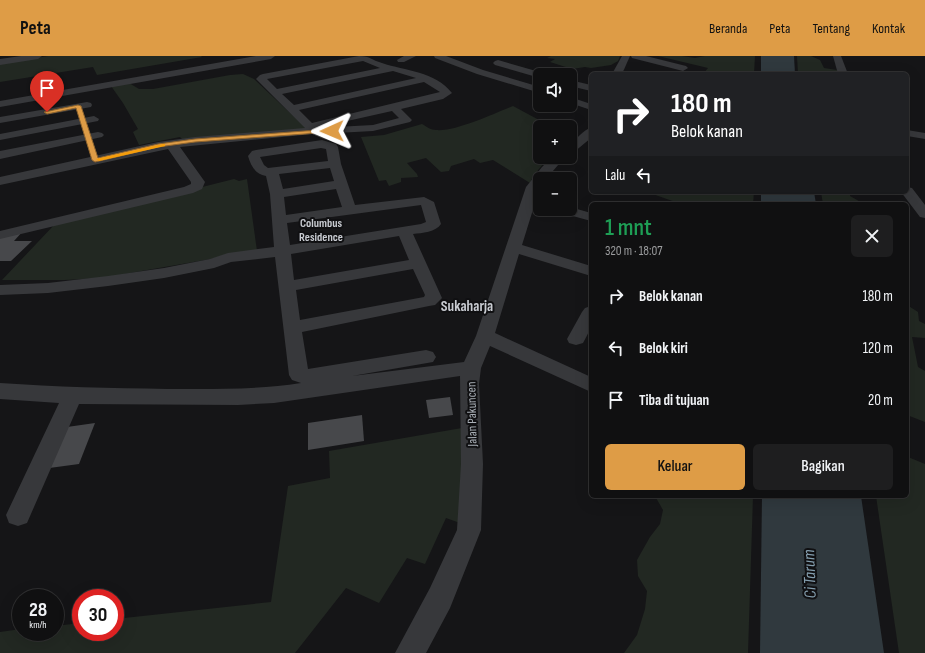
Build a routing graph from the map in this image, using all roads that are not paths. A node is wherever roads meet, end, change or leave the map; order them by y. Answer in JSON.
{"nodes":[{"id":1,"x":38,"y":56,"type":"edge"},
{"id":2,"x":256,"y":56,"type":"edge"},
{"id":3,"x":271,"y":56,"type":"edge"},
{"id":4,"x":332,"y":56,"type":"edge"},
{"id":5,"x":412,"y":56,"type":"edge"},
{"id":6,"x":438,"y":56,"type":"edge"},
{"id":7,"x":626,"y":56,"type":"edge"},
{"id":8,"x":635,"y":56,"type":"edge"},
{"id":9,"x":837,"y":56,"type":"edge"},
{"id":10,"x":240,"y":59,"type":"edge"},
{"id":11,"x":367,"y":59,"type":"edge"},
{"id":12,"x":401,"y":60,"type":"dead end"},
{"id":13,"x":0,"y":62,"type":"edge"},
{"id":14,"x":304,"y":62,"type":"junction"},
{"id":15,"x":498,"y":63,"type":"dead end"},
{"id":16,"x":315,"y":67,"type":"junction"},
{"id":17,"x":294,"y":68,"type":"junction"},
{"id":18,"x":682,"y":68,"type":"dead end"},
{"id":19,"x":391,"y":69,"type":"junction"},
{"id":20,"x":253,"y":71,"type":"dead end"},
{"id":21,"x":618,"y":72,"type":"edge"},
{"id":22,"x":842,"y":72,"type":"edge"},
{"id":23,"x":412,"y":73,"type":"junction"},
{"id":24,"x":533,"y":73,"type":"edge"},
{"id":25,"x":426,"y":80,"type":"junction"},
{"id":26,"x":267,"y":85,"type":"junction"},
{"id":27,"x":577,"y":85,"type":"edge"},
{"id":28,"x":437,"y":87,"type":"junction"},
{"id":29,"x":533,"y":88,"type":"edge"},
{"id":30,"x":589,"y":88,"type":"edge"},
{"id":31,"x":77,"y":90,"type":"junction"},
{"id":32,"x":276,"y":92,"type":"junction"},
{"id":33,"x":283,"y":100,"type":"junction"},
{"id":34,"x":0,"y":102,"type":"edge"},
{"id":35,"x":577,"y":102,"type":"edge"},
{"id":36,"x":83,"y":105,"type":"junction"},
{"id":37,"x":589,"y":106,"type":"edge"},
{"id":38,"x":394,"y":107,"type":"junction"},
{"id":39,"x":292,"y":109,"type":"junction"},
{"id":40,"x":301,"y":118,"type":"junction"},
{"id":41,"x":0,"y":120,"type":"edge"},
{"id":42,"x":89,"y":120,"type":"junction"},
{"id":43,"x":313,"y":129,"type":"junction"},
{"id":44,"x":589,"y":133,"type":"edge"},
{"id":45,"x":909,"y":133,"type":"edge"},
{"id":46,"x":925,"y":136,"type":"edge"},
{"id":47,"x":0,"y":137,"type":"edge"},
{"id":48,"x":577,"y":144,"type":"edge"},
{"id":49,"x":169,"y":145,"type":"junction"},
{"id":50,"x":97,"y":147,"type":"junction"},
{"id":51,"x":0,"y":155,"type":"edge"},
{"id":52,"x":335,"y":164,"type":"junction"},
{"id":53,"x":552,"y":164,"type":"edge"},
{"id":54,"x":272,"y":172,"type":"junction"},
{"id":55,"x":544,"y":172,"type":"edge"},
{"id":56,"x":0,"y":181,"type":"edge"},
{"id":57,"x":341,"y":184,"type":"junction"},
{"id":58,"x":277,"y":194,"type":"junction"},
{"id":59,"x":909,"y":194,"type":"edge"},
{"id":60,"x":533,"y":202,"type":"edge"},
{"id":61,"x":350,"y":210,"type":"junction"},
{"id":62,"x":577,"y":213,"type":"edge"},
{"id":63,"x":925,"y":214,"type":"edge"},
{"id":64,"x":589,"y":216,"type":"edge"},
{"id":65,"x":280,"y":220,"type":"junction"},
{"id":66,"x":404,"y":231,"type":"junction"},
{"id":67,"x":0,"y":235,"type":"edge"},
{"id":68,"x":514,"y":248,"type":"junction"},
{"id":69,"x":283,"y":254,"type":"junction"},
{"id":70,"x":418,"y":263,"type":"junction"},
{"id":71,"x":589,"y":270,"type":"edge"},
{"id":72,"x":288,"y":286,"type":"junction"},
{"id":73,"x":0,"y":290,"type":"edge"},
{"id":74,"x":589,"y":316,"type":"edge"},
{"id":75,"x":292,"y":328,"type":"junction"},
{"id":76,"x":485,"y":336,"type":"junction"},
{"id":77,"x":576,"y":339,"type":"dead end"},
{"id":78,"x":426,"y":357,"type":"dead end"},
{"id":79,"x":471,"y":368,"type":"junction"},
{"id":80,"x":589,"y":384,"type":"edge"},
{"id":81,"x":0,"y":391,"type":"edge"},
{"id":82,"x":72,"y":396,"type":"junction"},
{"id":83,"x":18,"y":514,"type":"dead end"},
{"id":84,"x":410,"y":653,"type":"edge"}],
"edges":[{"from":1,"to":13,"type":"street"},
{"from":2,"to":10,"type":"street"},
{"from":3,"to":10,"type":"street"},
{"from":4,"to":14,"type":"street"},
{"from":5,"to":12,"type":"street"},
{"from":6,"to":29,"type":"street"},
{"from":7,"to":21,"type":"street"},
{"from":8,"to":18,"type":"street"},
{"from":9,"to":22,"type":"street"},
{"from":10,"to":31,"type":"street"},
{"from":10,"to":34,"type":"street"},
{"from":11,"to":16,"type":"street"},
{"from":11,"to":19,"type":"street"},
{"from":11,"to":26,"type":"street"},
{"from":14,"to":16,"type":"street"},
{"from":14,"to":17,"type":"street"},
{"from":15,"to":24,"type":"street"},
{"from":16,"to":17,"type":"street"},
{"from":17,"to":20,"type":"street"},
{"from":17,"to":26,"type":"street"},
{"from":19,"to":23,"type":"street"},
{"from":19,"to":32,"type":"street"},
{"from":23,"to":25,"type":"street"},
{"from":23,"to":33,"type":"street"},
{"from":25,"to":28,"type":"street"},
{"from":25,"to":39,"type":"street"},
{"from":26,"to":32,"type":"street"},
{"from":27,"to":30,"type":"street"},
{"from":28,"to":38,"type":"street"},
{"from":28,"to":40,"type":"street"},
{"from":31,"to":34,"type":"street"},
{"from":31,"to":36,"type":"street"},
{"from":32,"to":33,"type":"street"},
{"from":33,"to":39,"type":"street"},
{"from":35,"to":37,"type":"street"},
{"from":36,"to":41,"type":"street"},
{"from":36,"to":42,"type":"street"},
{"from":38,"to":43,"type":"street"},
{"from":38,"to":43,"type":"street"},
{"from":39,"to":40,"type":"street"},
{"from":40,"to":43,"type":"street"},
{"from":42,"to":47,"type":"street"},
{"from":42,"to":50,"type":"street"},
{"from":43,"to":49,"type":"street"},
{"from":44,"to":48,"type":"street"},
{"from":45,"to":46,"type":"street"},
{"from":49,"to":50,"type":"street"},
{"from":49,"to":67,"type":"street"},
{"from":50,"to":51,"type":"street"},
{"from":50,"to":56,"type":"street"},
{"from":52,"to":54,"type":"street"},
{"from":52,"to":54,"type":"street"},
{"from":52,"to":57,"type":"street"},
{"from":53,"to":55,"type":"street","name":"Jalan Pakuncen"},
{"from":54,"to":58,"type":"street"},
{"from":57,"to":58,"type":"street"},
{"from":57,"to":61,"type":"street"},
{"from":58,"to":65,"type":"street"},
{"from":59,"to":63,"type":"street"},
{"from":60,"to":68,"type":"street","name":"Jalan Pakuncen"},
{"from":61,"to":65,"type":"street"},
{"from":61,"to":66,"type":"street"},
{"from":62,"to":64,"type":"street"},
{"from":65,"to":69,"type":"street"},
{"from":66,"to":69,"type":"street"},
{"from":66,"to":70,"type":"street"},
{"from":68,"to":71,"type":"street"},
{"from":68,"to":76,"type":"street","name":"Jalan Pakuncen"},
{"from":69,"to":72,"type":"street"},
{"from":69,"to":73,"type":"street"},
{"from":70,"to":72,"type":"street"},
{"from":70,"to":75,"type":"street"},
{"from":72,"to":75,"type":"street"},
{"from":74,"to":77,"type":"street"},
{"from":75,"to":78,"type":"street"},
{"from":76,"to":79,"type":"street","name":"Jalan Pakuncen"},
{"from":76,"to":80,"type":"street"},
{"from":79,"to":82,"type":"street"},
{"from":79,"to":84,"type":"street","name":"Jalan Pakuncen"},
{"from":81,"to":82,"type":"street"},
{"from":82,"to":83,"type":"street"}]}
